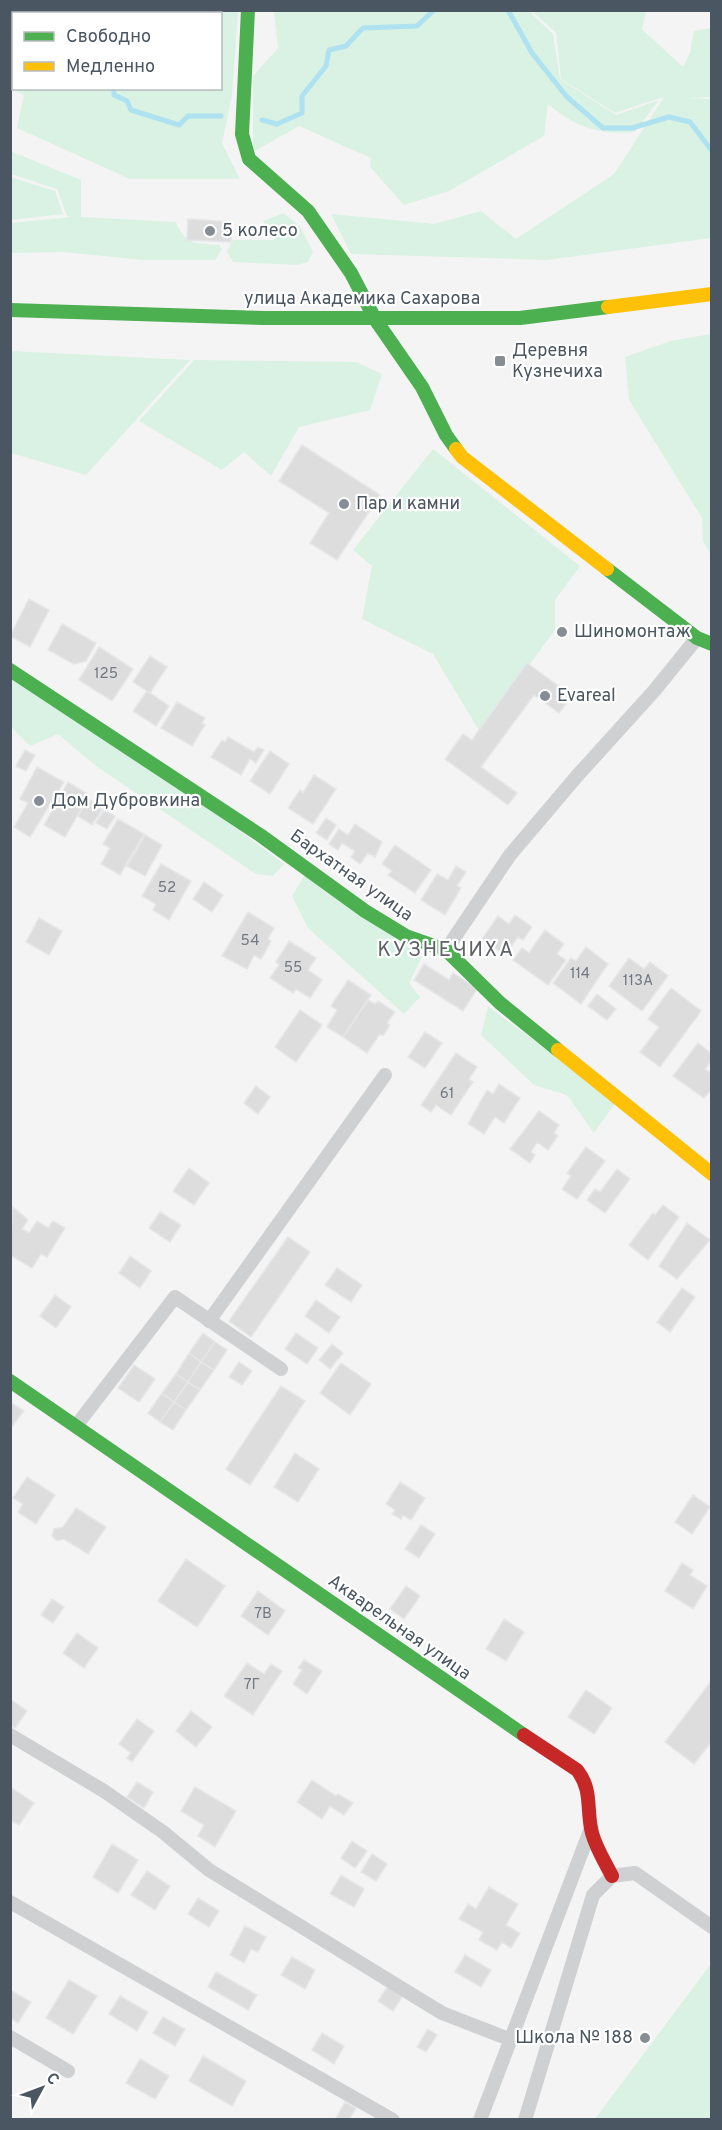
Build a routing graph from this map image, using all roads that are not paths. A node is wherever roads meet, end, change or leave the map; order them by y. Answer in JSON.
{"nodes":[{"id":1,"x":248,"y":10,"type":"edge"},
{"id":2,"x":711,"y":294,"type":"edge"},
{"id":3,"x":10,"y":310,"type":"edge"},
{"id":4,"x":375,"y":319,"type":"junction"},
{"id":5,"x":697,"y":638,"type":"junction"},
{"id":6,"x":711,"y":644,"type":"edge"},
{"id":7,"x":10,"y":670,"type":"edge"},
{"id":8,"x":446,"y":950,"type":"junction"},
{"id":9,"x":385,"y":1075,"type":"dead end"},
{"id":10,"x":711,"y":1174,"type":"edge"},
{"id":11,"x":209,"y":1320,"type":"junction"},
{"id":12,"x":281,"y":1369,"type":"dead end"},
{"id":13,"x":10,"y":1381,"type":"edge"},
{"id":14,"x":76,"y":1426,"type":"junction"},
{"id":15,"x":10,"y":1735,"type":"edge"},
{"id":16,"x":591,"y":1828,"type":"junction"},
{"id":17,"x":612,"y":1876,"type":"junction"},
{"id":18,"x":10,"y":1902,"type":"edge"},
{"id":19,"x":711,"y":1927,"type":"edge"},
{"id":20,"x":10,"y":2037,"type":"edge"},
{"id":21,"x":509,"y":2039,"type":"junction"},
{"id":22,"x":68,"y":2071,"type":"dead end"},
{"id":23,"x":393,"y":2120,"type":"edge"},
{"id":24,"x":480,"y":2120,"type":"edge"},
{"id":25,"x":525,"y":2120,"type":"edge"}],
"edges":[{"from":1,"to":4,"type":"street"},
{"from":2,"to":4,"type":"street","name":"улица Академика Сахарова"},
{"from":3,"to":4,"type":"street","name":"улица Академика Сахарова"},
{"from":4,"to":5,"type":"street"},
{"from":5,"to":6,"type":"street"},
{"from":5,"to":8,"type":"street"},
{"from":7,"to":8,"type":"street","name":"Бархатная улица"},
{"from":8,"to":10,"type":"street","name":"Бархатная улица"},
{"from":9,"to":11,"type":"street"},
{"from":11,"to":12,"type":"street"},
{"from":11,"to":14,"type":"street"},
{"from":13,"to":14,"type":"street","name":"Акварельная улица"},
{"from":14,"to":16,"type":"street","name":"Акварельная улица"},
{"from":15,"to":21,"type":"street"},
{"from":16,"to":17,"type":"street","name":"Акварельная улица"},
{"from":16,"to":21,"type":"street"},
{"from":17,"to":19,"type":"street"},
{"from":17,"to":25,"type":"street"},
{"from":18,"to":23,"type":"street"},
{"from":20,"to":22,"type":"street"},
{"from":21,"to":24,"type":"street"}]}
